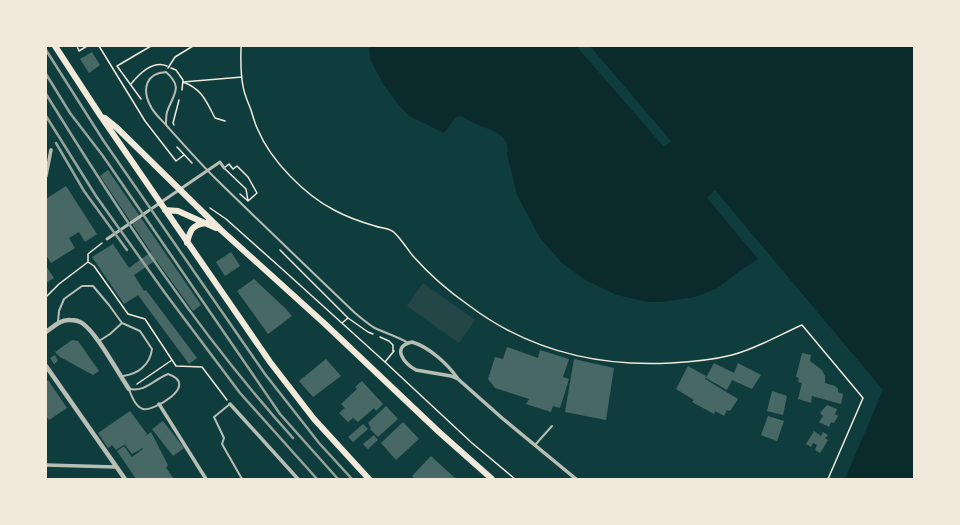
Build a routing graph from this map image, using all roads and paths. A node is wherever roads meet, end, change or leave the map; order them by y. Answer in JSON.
{"nodes":[{"id":1,"x":55,"y":46,"type":"edge"},
{"id":2,"x":77,"y":46,"type":"edge"},
{"id":3,"x":87,"y":46,"type":"edge"},
{"id":4,"x":99,"y":46,"type":"edge"},
{"id":5,"x":151,"y":46,"type":"edge"},
{"id":6,"x":193,"y":46,"type":"edge"},
{"id":7,"x":241,"y":46,"type":"edge"},
{"id":8,"x":117,"y":66,"type":"dead end"},
{"id":9,"x":169,"y":67,"type":"junction"},
{"id":10,"x":166,"y":72,"type":"junction"},
{"id":11,"x":242,"y":77,"type":"junction"},
{"id":12,"x":183,"y":82,"type":"junction"},
{"id":13,"x":131,"y":84,"type":"dead end"},
{"id":14,"x":100,"y":115,"type":"junction"},
{"id":15,"x":225,"y":121,"type":"dead end"},
{"id":16,"x":166,"y":125,"type":"junction"},
{"id":17,"x":177,"y":128,"type":"dead end"},
{"id":18,"x":52,"y":150,"type":"dead end"},
{"id":19,"x":184,"y":155,"type":"dead end"},
{"id":20,"x":224,"y":168,"type":"joint"},
{"id":21,"x":233,"y":169,"type":"dead end"},
{"id":22,"x":46,"y":176,"type":"edge"},
{"id":23,"x":238,"y":191,"type":"dead end"},
{"id":24,"x":248,"y":201,"type":"junction"},
{"id":25,"x":210,"y":207,"type":"dead end"},
{"id":26,"x":165,"y":210,"type":"junction"},
{"id":27,"x":206,"y":223,"type":"junction"},
{"id":28,"x":221,"y":230,"type":"junction"},
{"id":29,"x":106,"y":241,"type":"joint"},
{"id":30,"x":187,"y":243,"type":"junction"},
{"id":31,"x":88,"y":262,"type":"junction"},
{"id":32,"x":46,"y":296,"type":"edge"},
{"id":33,"x":58,"y":323,"type":"junction"},
{"id":34,"x":122,"y":323,"type":"junction"},
{"id":35,"x":46,"y":332,"type":"edge"},
{"id":36,"x":98,"y":341,"type":"junction"},
{"id":37,"x":408,"y":343,"type":"junction"},
{"id":38,"x":402,"y":348,"type":"junction"},
{"id":39,"x":172,"y":360,"type":"junction"},
{"id":40,"x":384,"y":362,"type":"junction"},
{"id":41,"x":46,"y":366,"type":"edge"},
{"id":42,"x":120,"y":377,"type":"junction"},
{"id":43,"x":458,"y":379,"type":"junction"},
{"id":44,"x":129,"y":389,"type":"junction"},
{"id":45,"x":159,"y":404,"type":"junction"},
{"id":46,"x":230,"y":404,"type":"junction"},
{"id":47,"x":552,"y":426,"type":"dead end"},
{"id":48,"x":534,"y":446,"type":"junction"},
{"id":49,"x":46,"y":465,"type":"edge"},
{"id":50,"x":116,"y":467,"type":"junction"},
{"id":51,"x":124,"y":479,"type":"edge"},
{"id":52,"x":206,"y":479,"type":"edge"},
{"id":53,"x":242,"y":479,"type":"edge"},
{"id":54,"x":298,"y":479,"type":"edge"},
{"id":55,"x":369,"y":479,"type":"edge"},
{"id":56,"x":492,"y":479,"type":"edge"},
{"id":57,"x":515,"y":479,"type":"edge"},
{"id":58,"x":576,"y":479,"type":"edge"},
{"id":59,"x":828,"y":479,"type":"edge"}],
"edges":[{"from":1,"to":14,"type":"highway"},
{"from":2,"to":3,"type":"path"},
{"from":4,"to":19,"type":"path"},
{"from":5,"to":8,"type":"path"},
{"from":6,"to":9,"type":"path"},
{"from":7,"to":11,"type":"path"},
{"from":9,"to":10,"type":"path"},
{"from":9,"to":12,"type":"path"},
{"from":9,"to":13,"type":"path"},
{"from":10,"to":16,"type":"lane"},
{"from":10,"to":16,"type":"lane"},
{"from":11,"to":12,"type":"path"},
{"from":11,"to":59,"type":"path"},
{"from":12,"to":15,"type":"path"},
{"from":12,"to":17,"type":"path"},
{"from":14,"to":26,"type":"highway"},
{"from":14,"to":28,"type":"highway"},
{"from":16,"to":37,"type":"lane"},
{"from":18,"to":22,"type":"street"},
{"from":20,"to":24,"type":"path"},
{"from":20,"to":29,"type":"street"},
{"from":21,"to":24,"type":"path"},
{"from":23,"to":24,"type":"path"},
{"from":25,"to":40,"type":"path"},
{"from":26,"to":27,"type":"highway"},
{"from":26,"to":30,"type":"highway"},
{"from":27,"to":28,"type":"highway"},
{"from":27,"to":30,"type":"highway"},
{"from":28,"to":56,"type":"highway"},
{"from":29,"to":31,"type":"path"},
{"from":30,"to":55,"type":"highway"},
{"from":31,"to":32,"type":"path"},
{"from":31,"to":39,"type":"path"},
{"from":33,"to":34,"type":"lane"},
{"from":33,"to":35,"type":"street"},
{"from":33,"to":36,"type":"street"},
{"from":34,"to":36,"type":"lane"},
{"from":34,"to":42,"type":"lane"},
{"from":36,"to":42,"type":"street"},
{"from":37,"to":38,"type":"street"},
{"from":37,"to":43,"type":"street"},
{"from":38,"to":40,"type":"path"},
{"from":38,"to":43,"type":"street"},
{"from":39,"to":44,"type":"path"},
{"from":39,"to":46,"type":"path"},
{"from":40,"to":57,"type":"path"},
{"from":41,"to":50,"type":"street"},
{"from":42,"to":44,"type":"street"},
{"from":43,"to":48,"type":"street"},
{"from":44,"to":45,"type":"lane"},
{"from":44,"to":45,"type":"lane"},
{"from":45,"to":52,"type":"street"},
{"from":46,"to":53,"type":"lane"},
{"from":46,"to":54,"type":"street"},
{"from":47,"to":48,"type":"lane"},
{"from":48,"to":58,"type":"street"},
{"from":49,"to":50,"type":"street"},
{"from":50,"to":51,"type":"street"}]}
